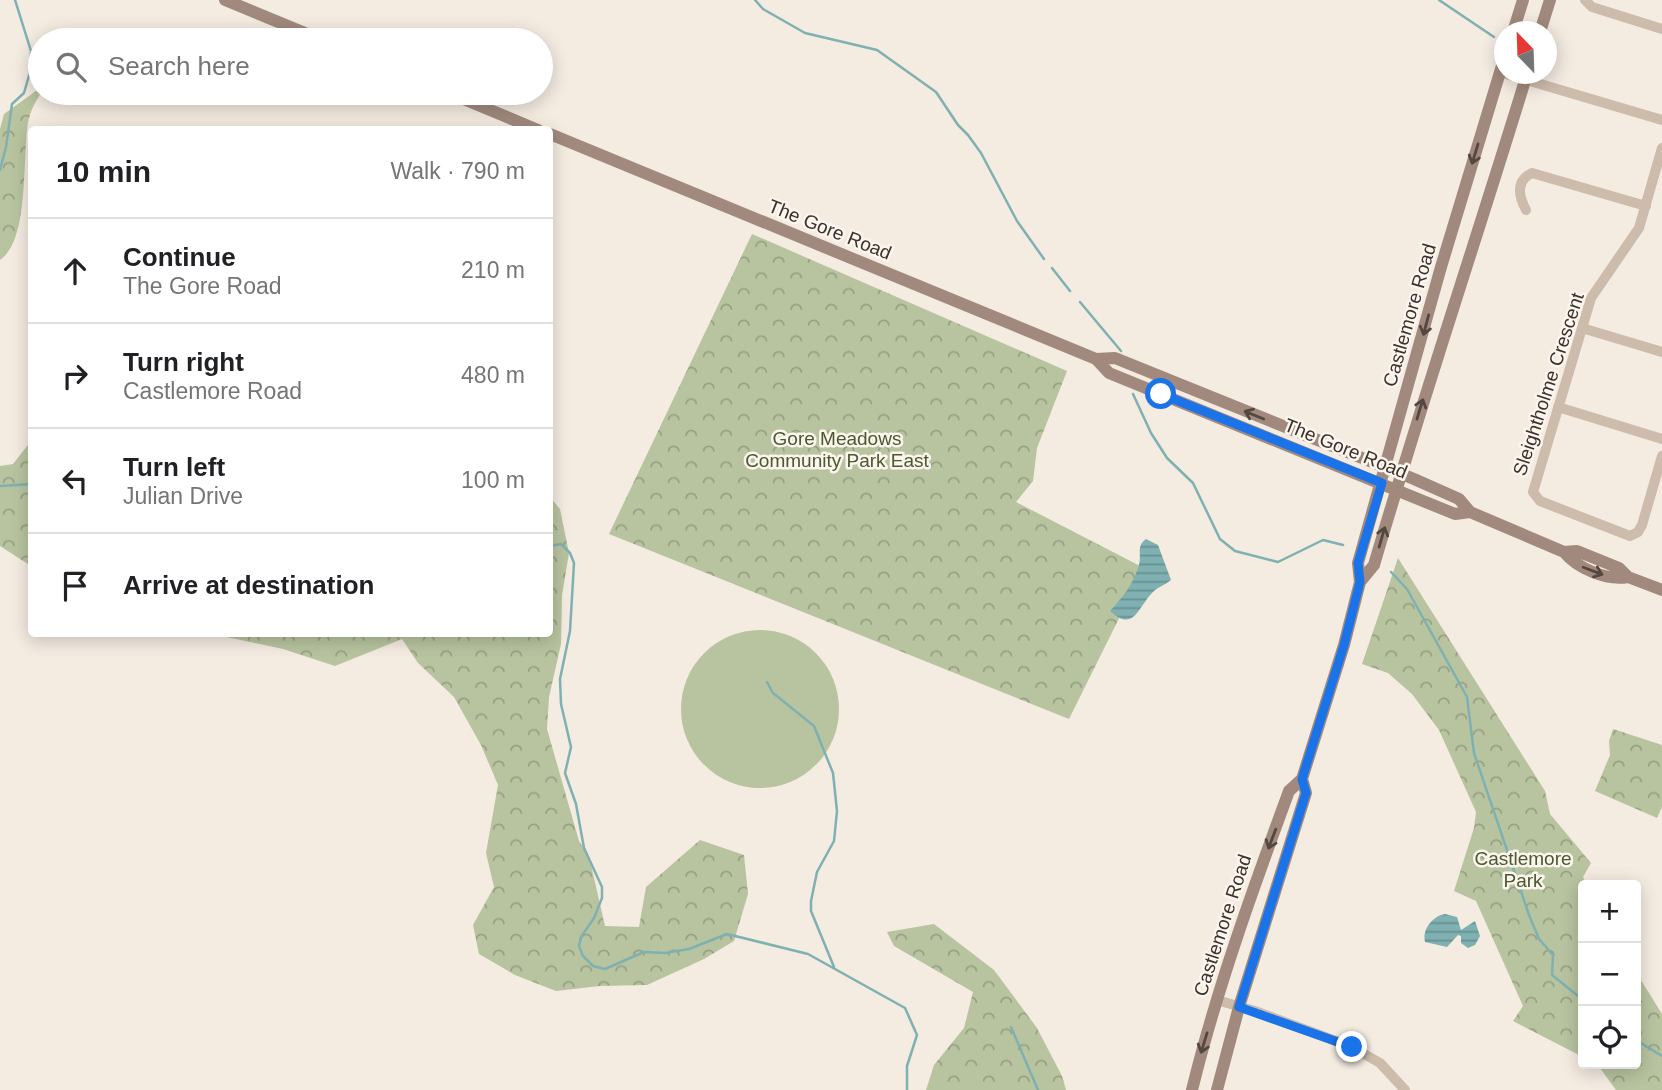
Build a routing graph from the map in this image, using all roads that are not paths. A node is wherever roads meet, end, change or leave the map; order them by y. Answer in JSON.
{"nodes":[{"id":1,"x":225,"y":0,"type":"edge"},
{"id":2,"x":1523,"y":0,"type":"edge"},
{"id":3,"x":1550,"y":0,"type":"edge"},
{"id":4,"x":1585,"y":0,"type":"edge"},
{"id":5,"x":1516,"y":21,"type":"edge"},
{"id":6,"x":1543,"y":21,"type":"edge"},
{"id":7,"x":293,"y":28,"type":"edge"},
{"id":8,"x":1662,"y":29,"type":"edge"},
{"id":9,"x":1499,"y":84,"type":"edge"},
{"id":10,"x":1524,"y":84,"type":"edge"},
{"id":11,"x":1548,"y":84,"type":"edge"},
{"id":12,"x":478,"y":105,"type":"edge"},
{"id":13,"x":1662,"y":120,"type":"edge"},
{"id":14,"x":528,"y":126,"type":"edge"},
{"id":15,"x":553,"y":135,"type":"edge"},
{"id":16,"x":1662,"y":148,"type":"edge"},
{"id":17,"x":1646,"y":206,"type":"junction"},
{"id":18,"x":1526,"y":210,"type":"dead end"},
{"id":19,"x":1582,"y":328,"type":"junction"},
{"id":20,"x":1662,"y":352,"type":"edge"},
{"id":21,"x":1096,"y":359,"type":"junction"},
{"id":22,"x":1167,"y":379,"type":"junction"},
{"id":23,"x":1161,"y":394,"type":"junction"},
{"id":24,"x":1558,"y":407,"type":"junction"},
{"id":25,"x":1662,"y":439,"type":"edge"},
{"id":26,"x":1662,"y":456,"type":"edge"},
{"id":27,"x":1385,"y":468,"type":"junction"},
{"id":28,"x":1400,"y":474,"type":"junction"},
{"id":29,"x":1382,"y":483,"type":"junction"},
{"id":30,"x":1396,"y":489,"type":"junction"},
{"id":31,"x":1470,"y":512,"type":"junction"},
{"id":32,"x":1360,"y":582,"type":"junction"},
{"id":33,"x":1662,"y":590,"type":"edge"},
{"id":34,"x":1302,"y":779,"type":"junction"},
{"id":35,"x":1217,"y":1000,"type":"junction"},
{"id":36,"x":1239,"y":1007,"type":"junction"},
{"id":37,"x":1192,"y":1090,"type":"edge"},
{"id":38,"x":1217,"y":1090,"type":"edge"},
{"id":39,"x":1405,"y":1090,"type":"edge"}],
"edges":[{"from":1,"to":7,"type":"main road"},
{"from":2,"to":5,"type":"main road"},
{"from":3,"to":6,"type":"main road"},
{"from":4,"to":8,"type":"street"},
{"from":9,"to":27,"type":"main road","name":"Castlemore Road","one_way":true},
{"from":28,"to":10,"type":"main road","name":"Castlemore Road","one_way":true},
{"from":11,"to":13,"type":"street"},
{"from":12,"to":14,"type":"main road"},
{"from":15,"to":21,"type":"main road","name":"The Gore Road"},
{"from":16,"to":17,"type":"street","name":"Sleightholme Crescent"},
{"from":17,"to":18,"type":"street"},
{"from":17,"to":19,"type":"street","name":"Sleightholme Crescent"},
{"from":19,"to":20,"type":"street"},
{"from":19,"to":24,"type":"street","name":"Sleightholme Crescent"},
{"from":21,"to":22,"type":"main road","name":"The Gore Road"},
{"from":21,"to":23,"type":"main road","name":"The Gore Road"},
{"from":22,"to":23,"type":"main road"},
{"from":27,"to":22,"type":"main road","name":"The Gore Road","one_way":true},
{"from":23,"to":29,"type":"main road","name":"The Gore Road"},
{"from":24,"to":25,"type":"street"},
{"from":24,"to":26,"type":"street","name":"Sleightholme Crescent"},
{"from":27,"to":28,"type":"main road","name":"The Gore Road"},
{"from":27,"to":29,"type":"main road","name":"Castlemore Road"},
{"from":28,"to":30,"type":"main road","name":"Castlemore Road"},
{"from":28,"to":31,"type":"main road","name":"The Gore Road"},
{"from":29,"to":30,"type":"main road","name":"The Gore Road"},
{"from":29,"to":32,"type":"main road","name":"Castlemore Road"},
{"from":30,"to":31,"type":"main road","name":"The Gore Road"},
{"from":32,"to":30,"type":"main road","name":"Castlemore Road","one_way":true},
{"from":31,"to":33,"type":"main road","name":"The Gore Road"},
{"from":32,"to":34,"type":"main road","name":"Castlemore Road"},
{"from":34,"to":35,"type":"main road","name":"Castlemore Road","one_way":true},
{"from":34,"to":36,"type":"main road","name":"Castlemore Road"},
{"from":35,"to":36,"type":"street"},
{"from":35,"to":37,"type":"main road","name":"Castlemore Road","one_way":true},
{"from":36,"to":38,"type":"main road","name":"Castlemore Road"},
{"from":36,"to":39,"type":"street"}]}
